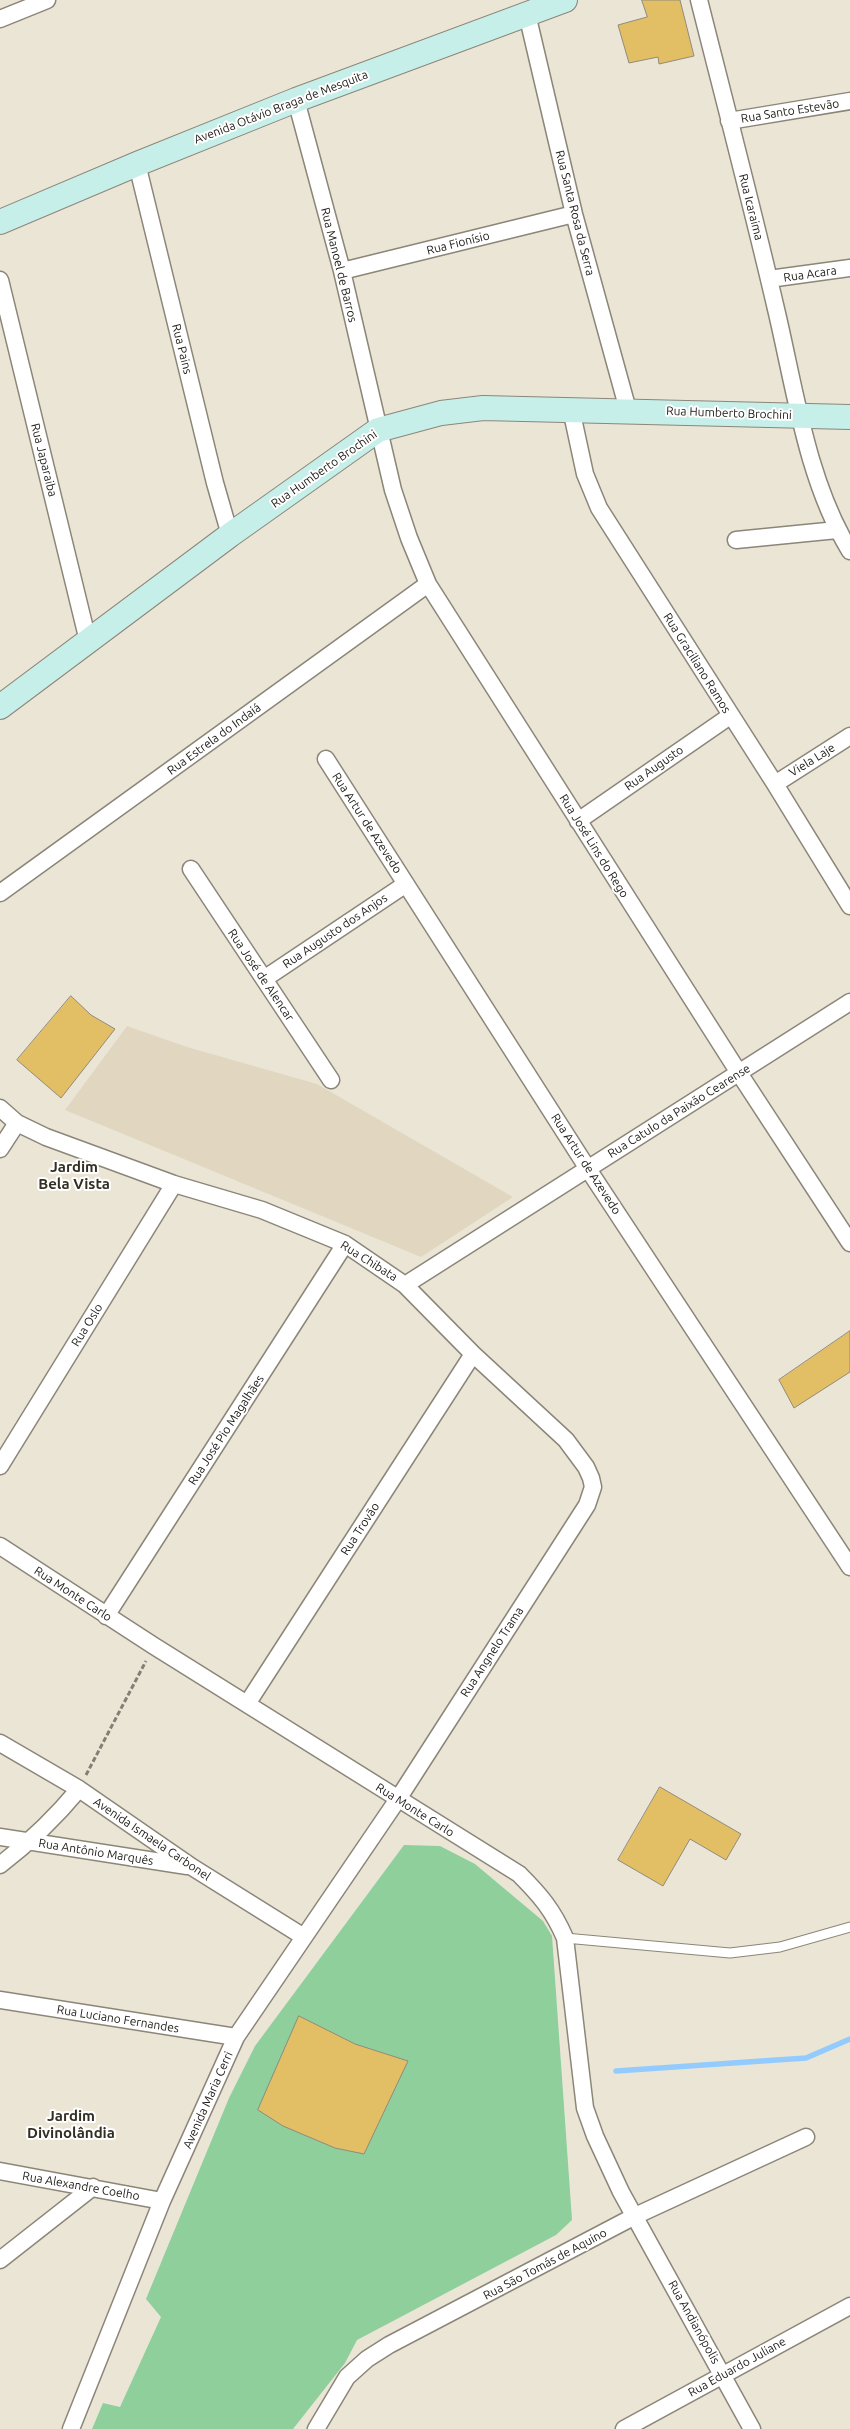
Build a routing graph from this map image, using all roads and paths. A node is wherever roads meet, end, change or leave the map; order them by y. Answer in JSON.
{"nodes":[{"id":1,"x":47,"y":0,"type":"edge"},
{"id":2,"x":565,"y":0,"type":"edge"},
{"id":3,"x":699,"y":0,"type":"edge"},
{"id":4,"x":527,"y":14,"type":"junction"},
{"id":5,"x":0,"y":19,"type":"edge"},
{"id":6,"x":296,"y":100,"type":"junction"},
{"id":7,"x":850,"y":101,"type":"edge"},
{"id":8,"x":729,"y":121,"type":"junction"},
{"id":9,"x":137,"y":164,"type":"junction"},
{"id":10,"x":574,"y":214,"type":"junction"},
{"id":11,"x":0,"y":222,"type":"edge"},
{"id":12,"x":850,"y":268,"type":"edge"},
{"id":13,"x":342,"y":271,"type":"junction"},
{"id":14,"x":769,"y":279,"type":"junction"},
{"id":15,"x":0,"y":280,"type":"edge"},
{"id":16,"x":570,"y":409,"type":"junction"},
{"id":17,"x":628,"y":410,"type":"junction"},
{"id":18,"x":801,"y":415,"type":"junction"},
{"id":19,"x":850,"y":417,"type":"edge"},
{"id":20,"x":378,"y":430,"type":"junction"},
{"id":21,"x":837,"y":530,"type":"junction"},
{"id":22,"x":230,"y":535,"type":"junction"},
{"id":23,"x":736,"y":540,"type":"dead end"},
{"id":24,"x":850,"y":551,"type":"edge"},
{"id":25,"x":428,"y":584,"type":"junction"},
{"id":26,"x":88,"y":641,"type":"junction"},
{"id":27,"x":0,"y":707,"type":"edge"},
{"id":28,"x":730,"y":716,"type":"junction"},
{"id":29,"x":850,"y":736,"type":"edge"},
{"id":30,"x":326,"y":759,"type":"dead end"},
{"id":31,"x":775,"y":784,"type":"junction"},
{"id":32,"x":578,"y":821,"type":"junction"},
{"id":33,"x":190,"y":869,"type":"dead end"},
{"id":34,"x":406,"y":884,"type":"junction"},
{"id":35,"x":0,"y":893,"type":"edge"},
{"id":36,"x":850,"y":906,"type":"edge"},
{"id":37,"x":264,"y":979,"type":"junction"},
{"id":38,"x":850,"y":1002,"type":"edge"},
{"id":39,"x":739,"y":1073,"type":"junction"},
{"id":40,"x":331,"y":1080,"type":"dead end"},
{"id":41,"x":0,"y":1108,"type":"edge"},
{"id":42,"x":17,"y":1123,"type":"junction"},
{"id":43,"x":0,"y":1149,"type":"edge"},
{"id":44,"x":588,"y":1169,"type":"junction"},
{"id":45,"x":174,"y":1184,"type":"junction"},
{"id":46,"x":850,"y":1243,"type":"edge"},
{"id":47,"x":346,"y":1244,"type":"junction"},
{"id":48,"x":406,"y":1285,"type":"junction"},
{"id":49,"x":473,"y":1354,"type":"junction"},
{"id":50,"x":0,"y":1466,"type":"edge"},
{"id":51,"x":587,"y":1505,"type":"joint"},
{"id":52,"x":0,"y":1546,"type":"edge"},
{"id":53,"x":850,"y":1567,"type":"edge"},
{"id":54,"x":106,"y":1616,"type":"junction"},
{"id":55,"x":154,"y":1646,"type":"junction"},
{"id":56,"x":247,"y":1704,"type":"junction"},
{"id":57,"x":0,"y":1743,"type":"edge"},
{"id":58,"x":79,"y":1789,"type":"junction"},
{"id":59,"x":398,"y":1799,"type":"junction"},
{"id":60,"x":0,"y":1837,"type":"edge"},
{"id":61,"x":30,"y":1842,"type":"junction"},
{"id":62,"x":0,"y":1865,"type":"edge"},
{"id":63,"x":192,"y":1867,"type":"junction"},
{"id":64,"x":850,"y":1927,"type":"edge"},
{"id":65,"x":304,"y":1937,"type":"junction"},
{"id":66,"x":565,"y":1938,"type":"junction"},
{"id":67,"x":0,"y":2000,"type":"edge"},
{"id":68,"x":236,"y":2037,"type":"junction"},
{"id":69,"x":806,"y":2137,"type":"dead end"},
{"id":70,"x":0,"y":2171,"type":"edge"},
{"id":71,"x":93,"y":2187,"type":"junction"},
{"id":72,"x":162,"y":2200,"type":"junction"},
{"id":73,"x":635,"y":2216,"type":"junction"},
{"id":74,"x":0,"y":2260,"type":"edge"},
{"id":75,"x":850,"y":2306,"type":"edge"},
{"id":76,"x":723,"y":2376,"type":"junction"},
{"id":77,"x":71,"y":2429,"type":"edge"},
{"id":78,"x":316,"y":2429,"type":"edge"},
{"id":79,"x":624,"y":2429,"type":"edge"},
{"id":80,"x":752,"y":2429,"type":"edge"}],
"edges":[{"from":1,"to":5,"type":"street"},
{"from":2,"to":4,"type":"street","name":"Avenida Otávio Braga de Mesquita"},
{"from":3,"to":8,"type":"street","name":"Rua Icaraima"},
{"from":4,"to":6,"type":"street","name":"Avenida Otávio Braga de Mesquita"},
{"from":4,"to":10,"type":"street","name":"Rua Santa Rosa da Serra"},
{"from":6,"to":9,"type":"street","name":"Avenida Otávio Braga de Mesquita"},
{"from":6,"to":13,"type":"street","name":"Rua Manoel de Barros"},
{"from":7,"to":8,"type":"street","name":"Rua Santo Estevão"},
{"from":8,"to":14,"type":"street","name":"Rua Icaraima"},
{"from":9,"to":11,"type":"street","name":"Avenida Otávio Braga de Mesquita"},
{"from":9,"to":22,"type":"street","name":"Rua Pains"},
{"from":10,"to":13,"type":"street","name":"Rua Fionísio"},
{"from":10,"to":17,"type":"street","name":"Rua Santa Rosa da Serra"},
{"from":12,"to":14,"type":"street","name":"Rua Acara"},
{"from":13,"to":20,"type":"street","name":"Rua Manoel de Barros"},
{"from":14,"to":18,"type":"street","name":"Rua Icaraima"},
{"from":15,"to":26,"type":"street","name":"Rua Japaraiba"},
{"from":16,"to":17,"type":"street","name":"Rua Humberto Brochini"},
{"from":16,"to":20,"type":"street","name":"Rua Humberto Brochini"},
{"from":16,"to":28,"type":"street","name":"Rua Graciliano Ramos"},
{"from":17,"to":18,"type":"street","name":"Rua Humberto Brochini"},
{"from":18,"to":19,"type":"street","name":"Rua Humberto Brochini"},
{"from":18,"to":21,"type":"street","name":"Rua Icaraima"},
{"from":20,"to":22,"type":"street","name":"Rua Humberto Brochini"},
{"from":20,"to":25,"type":"street","name":"Rua José Lins do Rego"},
{"from":21,"to":23,"type":"street"},
{"from":21,"to":24,"type":"street","name":"Rua Icaraima"},
{"from":22,"to":26,"type":"street","name":"Rua Humberto Brochini"},
{"from":25,"to":32,"type":"street","name":"Rua José Lins do Rego"},
{"from":25,"to":35,"type":"street","name":"Rua Estrela do Indaiá"},
{"from":26,"to":27,"type":"street","name":"Rua Humberto Brochini"},
{"from":28,"to":31,"type":"street","name":"Rua Graciliano Ramos"},
{"from":28,"to":32,"type":"street","name":"Rua Augusto"},
{"from":29,"to":31,"type":"street","name":"Viela Laje"},
{"from":30,"to":34,"type":"street","name":"Rua Artur de Azevedo"},
{"from":31,"to":36,"type":"street","name":"Rua Graciliano Ramos"},
{"from":32,"to":39,"type":"street","name":"Rua José Lins do Rego"},
{"from":33,"to":37,"type":"street","name":"Rua José de Alencar"},
{"from":34,"to":37,"type":"street","name":"Rua Augusto dos Anjos"},
{"from":34,"to":44,"type":"street","name":"Rua Artur de Azevedo"},
{"from":37,"to":40,"type":"street","name":"Rua José de Alencar"},
{"from":38,"to":39,"type":"street","name":"Rua Catulo da Paixão Cearense"},
{"from":39,"to":44,"type":"street","name":"Rua Catulo da Paixão Cearense"},
{"from":39,"to":46,"type":"street","name":"Rua José Lins do Rego"},
{"from":41,"to":42,"type":"street","name":"Rua Chibata"},
{"from":42,"to":43,"type":"street"},
{"from":42,"to":45,"type":"street","name":"Rua Chibata"},
{"from":44,"to":48,"type":"street","name":"Rua Catulo da Paixão Cearense"},
{"from":44,"to":53,"type":"street","name":"Rua Artur de Azevedo"},
{"from":45,"to":47,"type":"street","name":"Rua Chibata"},
{"from":45,"to":50,"type":"street","name":"Rua Oslo"},
{"from":47,"to":48,"type":"street","name":"Rua Chibata"},
{"from":47,"to":54,"type":"street","name":"Rua José Pio Magalhães"},
{"from":48,"to":49,"type":"street","name":"Rua Chibata"},
{"from":49,"to":51,"type":"street","name":"Rua Chibata"},
{"from":49,"to":56,"type":"street","name":"Rua Trovão"},
{"from":51,"to":59,"type":"street","name":"Rua Angnelo Trama"},
{"from":52,"to":54,"type":"street","name":"Rua Monte Carlo"},
{"from":54,"to":55,"type":"street","name":"Rua Monte Carlo"},
{"from":55,"to":56,"type":"street","name":"Rua Monte Carlo"},
{"from":55,"to":58,"type":"path"},
{"from":56,"to":59,"type":"street","name":"Rua Monte Carlo"},
{"from":57,"to":58,"type":"street","name":"Avenida Ismaela Carbonel"},
{"from":58,"to":61,"type":"street"},
{"from":58,"to":63,"type":"street","name":"Avenida Ismaela Carbonel"},
{"from":59,"to":65,"type":"street","name":"Avenida Maria Cerri"},
{"from":59,"to":66,"type":"street","name":"Rua Monte Carlo"},
{"from":60,"to":61,"type":"street","name":"Rua Antônio Marquês"},
{"from":61,"to":62,"type":"street"},
{"from":61,"to":63,"type":"street","name":"Rua Antônio Marquês"},
{"from":63,"to":65,"type":"street","name":"Avenida Ismaela Carbonel"},
{"from":64,"to":66,"type":"lane"},
{"from":65,"to":68,"type":"street","name":"Avenida Maria Cerri"},
{"from":66,"to":73,"type":"street","name":"Rua Monte Carlo"},
{"from":67,"to":68,"type":"street","name":"Rua Luciano Fernandes"},
{"from":68,"to":72,"type":"street","name":"Avenida Maria Cerri"},
{"from":69,"to":73,"type":"street","name":"Rua São Tomás de Aquino"},
{"from":70,"to":71,"type":"street","name":"Rua Alexandre Coelho"},
{"from":71,"to":72,"type":"street","name":"Rua Alexandre Coelho"},
{"from":71,"to":74,"type":"street"},
{"from":72,"to":77,"type":"street","name":"Avenida Maria Cerri"},
{"from":73,"to":76,"type":"street","name":"Rua Andianópolis"},
{"from":73,"to":78,"type":"street","name":"Rua São Tomás de Aquino"},
{"from":75,"to":76,"type":"street","name":"Rua Eduardo Juliane"},
{"from":76,"to":79,"type":"street","name":"Rua Eduardo Juliane"},
{"from":76,"to":80,"type":"street","name":"Rua Andianópolis"}]}
